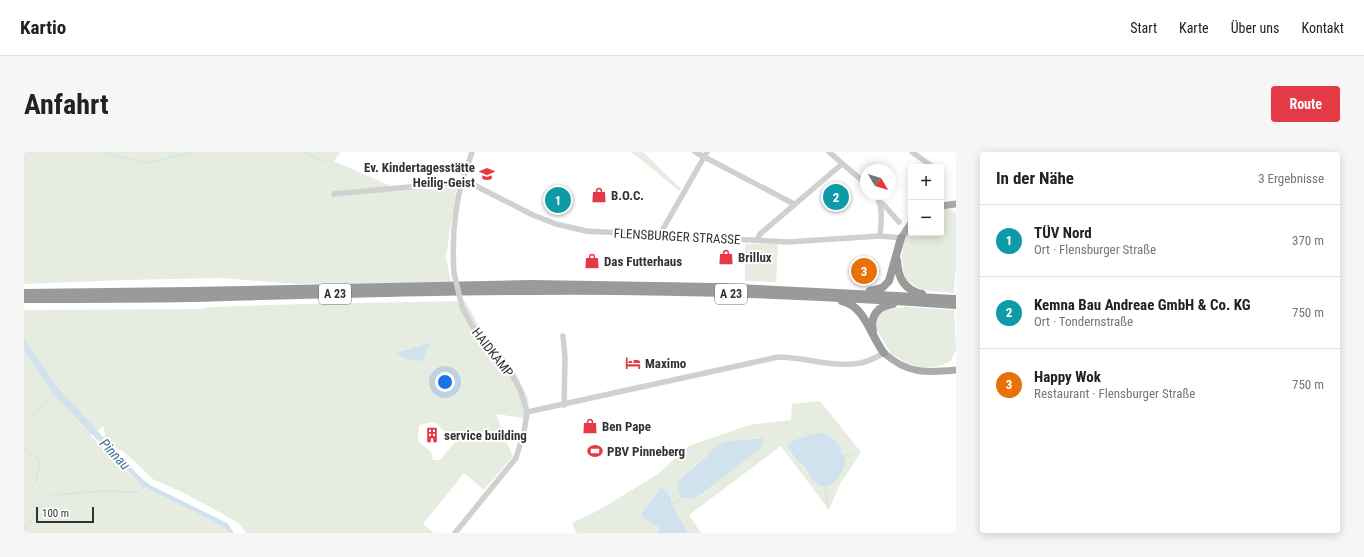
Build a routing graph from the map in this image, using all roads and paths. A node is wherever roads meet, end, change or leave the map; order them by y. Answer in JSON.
{"nodes":[{"id":1,"x":472,"y":152,"type":"edge"},
{"id":2,"x":695,"y":152,"type":"edge"},
{"id":3,"x":829,"y":152,"type":"edge"},
{"id":4,"x":912,"y":152,"type":"edge"},
{"id":5,"x":705,"y":154,"type":"edge"},
{"id":6,"x":842,"y":164,"type":"junction"},
{"id":7,"x":929,"y":164,"type":"edge"},
{"id":8,"x":860,"y":179,"type":"edge"},
{"id":9,"x":462,"y":182,"type":"junction"},
{"id":10,"x":334,"y":194,"type":"dead end"},
{"id":11,"x":879,"y":202,"type":"joint"},
{"id":12,"x":794,"y":204,"type":"junction"},
{"id":13,"x":954,"y":205,"type":"edge"},
{"id":14,"x":944,"y":206,"type":"edge"},
{"id":15,"x":899,"y":222,"type":"dead end"},
{"id":16,"x":908,"y":228,"type":"edge"},
{"id":17,"x":659,"y":236,"type":"junction"},
{"id":18,"x":880,"y":236,"type":"junction"},
{"id":19,"x":901,"y":238,"type":"junction"},
{"id":20,"x":757,"y":240,"type":"junction"},
{"id":21,"x":897,"y":255,"type":"junction"},
{"id":22,"x":24,"y":293,"type":"edge"},
{"id":23,"x":861,"y":293,"type":"junction"},
{"id":24,"x":818,"y":297,"type":"junction"},
{"id":25,"x":942,"y":298,"type":"junction"},
{"id":26,"x":24,"y":299,"type":"edge"},
{"id":27,"x":956,"y":299,"type":"edge"},
{"id":28,"x":915,"y":302,"type":"junction"},
{"id":29,"x":956,"y":305,"type":"edge"},
{"id":30,"x":563,"y":336,"type":"dead end"},
{"id":31,"x":873,"y":336,"type":"junction"},
{"id":32,"x":884,"y":353,"type":"junction"},
{"id":33,"x":956,"y":370,"type":"edge"},
{"id":34,"x":564,"y":405,"type":"junction"},
{"id":35,"x":526,"y":412,"type":"junction"},
{"id":36,"x":455,"y":533,"type":"edge"}],
"edges":[{"from":1,"to":9,"type":"street","name":"HAIDKAMP"},
{"from":2,"to":5,"type":"street"},
{"from":3,"to":6,"type":"street"},
{"from":4,"to":7,"type":"street"},
{"from":5,"to":12,"type":"street"},
{"from":5,"to":17,"type":"street"},
{"from":6,"to":8,"type":"street"},
{"from":6,"to":12,"type":"street"},
{"from":9,"to":10,"type":"street"},
{"from":9,"to":17,"type":"street","name":"FLENSBURGER STRASSE"},
{"from":9,"to":35,"type":"street","name":"HAIDKAMP","bridge":true},
{"from":11,"to":15,"type":"street"},
{"from":11,"to":18,"type":"street"},
{"from":12,"to":20,"type":"street"},
{"from":13,"to":14,"type":"main road"},
{"from":16,"to":19,"type":"main road"},
{"from":17,"to":20,"type":"street","name":"FLENSBURGER STRASSE"},
{"from":18,"to":19,"type":"street","name":"FLENSBURGER STRASSE"},
{"from":18,"to":20,"type":"street","name":"FLENSBURGER STRASSE"},
{"from":19,"to":21,"type":"highway"},
{"from":21,"to":23,"type":"highway"},
{"from":21,"to":25,"type":"highway"},
{"from":22,"to":23,"type":"highway","number":"A 23"},
{"from":23,"to":25,"type":"highway","number":"A 23"},
{"from":24,"to":26,"type":"highway","number":"A 23"},
{"from":24,"to":28,"type":"highway","number":"A 23"},
{"from":24,"to":31,"type":"highway"},
{"from":25,"to":27,"type":"highway","number":"A 23"},
{"from":28,"to":29,"type":"highway","number":"A 23"},
{"from":28,"to":31,"type":"highway"},
{"from":30,"to":34,"type":"street"},
{"from":31,"to":32,"type":"highway"},
{"from":32,"to":33,"type":"main road"},
{"from":32,"to":34,"type":"street"},
{"from":34,"to":35,"type":"street"},
{"from":35,"to":36,"type":"street","name":"HAIDKAMP"}]}
